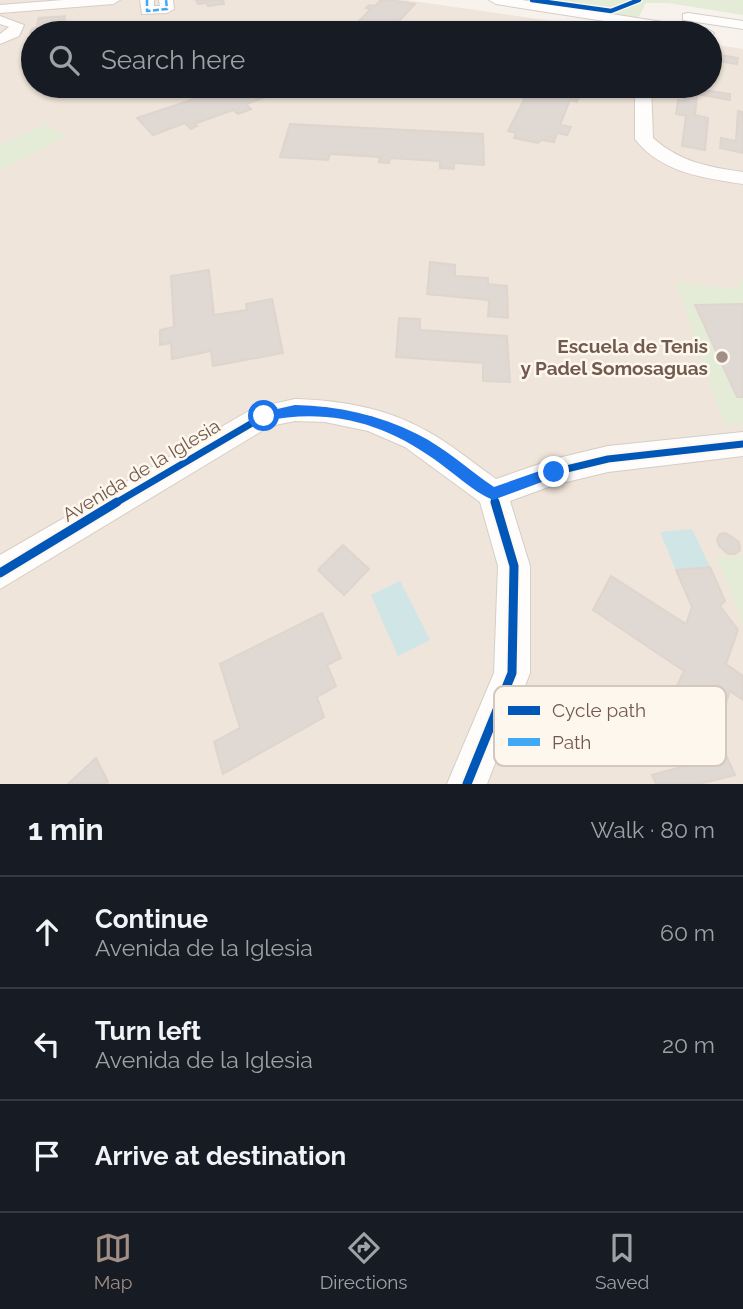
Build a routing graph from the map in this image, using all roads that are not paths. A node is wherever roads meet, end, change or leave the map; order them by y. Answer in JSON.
{"nodes":[{"id":1,"x":113,"y":0,"type":"edge"},
{"id":2,"x":147,"y":0,"type":"edge"},
{"id":3,"x":166,"y":0,"type":"edge"},
{"id":4,"x":496,"y":0,"type":"edge"},
{"id":5,"x":0,"y":9,"type":"edge"},
{"id":6,"x":0,"y":20,"type":"edge"},
{"id":7,"x":605,"y":21,"type":"edge"},
{"id":8,"x":650,"y":21,"type":"edge"},
{"id":9,"x":716,"y":21,"type":"edge"},
{"id":10,"x":722,"y":22,"type":"edge"},
{"id":11,"x":743,"y":25,"type":"edge"},
{"id":12,"x":722,"y":35,"type":"edge"},
{"id":13,"x":743,"y":39,"type":"edge"},
{"id":14,"x":0,"y":40,"type":"edge"},
{"id":15,"x":643,"y":98,"type":"edge"},
{"id":16,"x":743,"y":178,"type":"edge"},
{"id":17,"x":743,"y":444,"type":"edge"},
{"id":18,"x":493,"y":494,"type":"junction"},
{"id":19,"x":0,"y":573,"type":"edge"},
{"id":20,"x":507,"y":686,"type":"edge"},
{"id":21,"x":494,"y":717,"type":"edge"},
{"id":22,"x":467,"y":784,"type":"edge"}],
"edges":[{"from":1,"to":5,"type":"street"},
{"from":2,"to":3,"type":"street"},
{"from":4,"to":7,"type":"street"},
{"from":6,"to":14,"type":"street"},
{"from":8,"to":9,"type":"street"},
{"from":10,"to":11,"type":"street"},
{"from":12,"to":13,"type":"street"},
{"from":15,"to":16,"type":"street"},
{"from":17,"to":18,"type":"street"},
{"from":18,"to":19,"type":"street","name":"Avenida de la Iglesia"},
{"from":18,"to":20,"type":"street"},
{"from":21,"to":22,"type":"street"}]}
